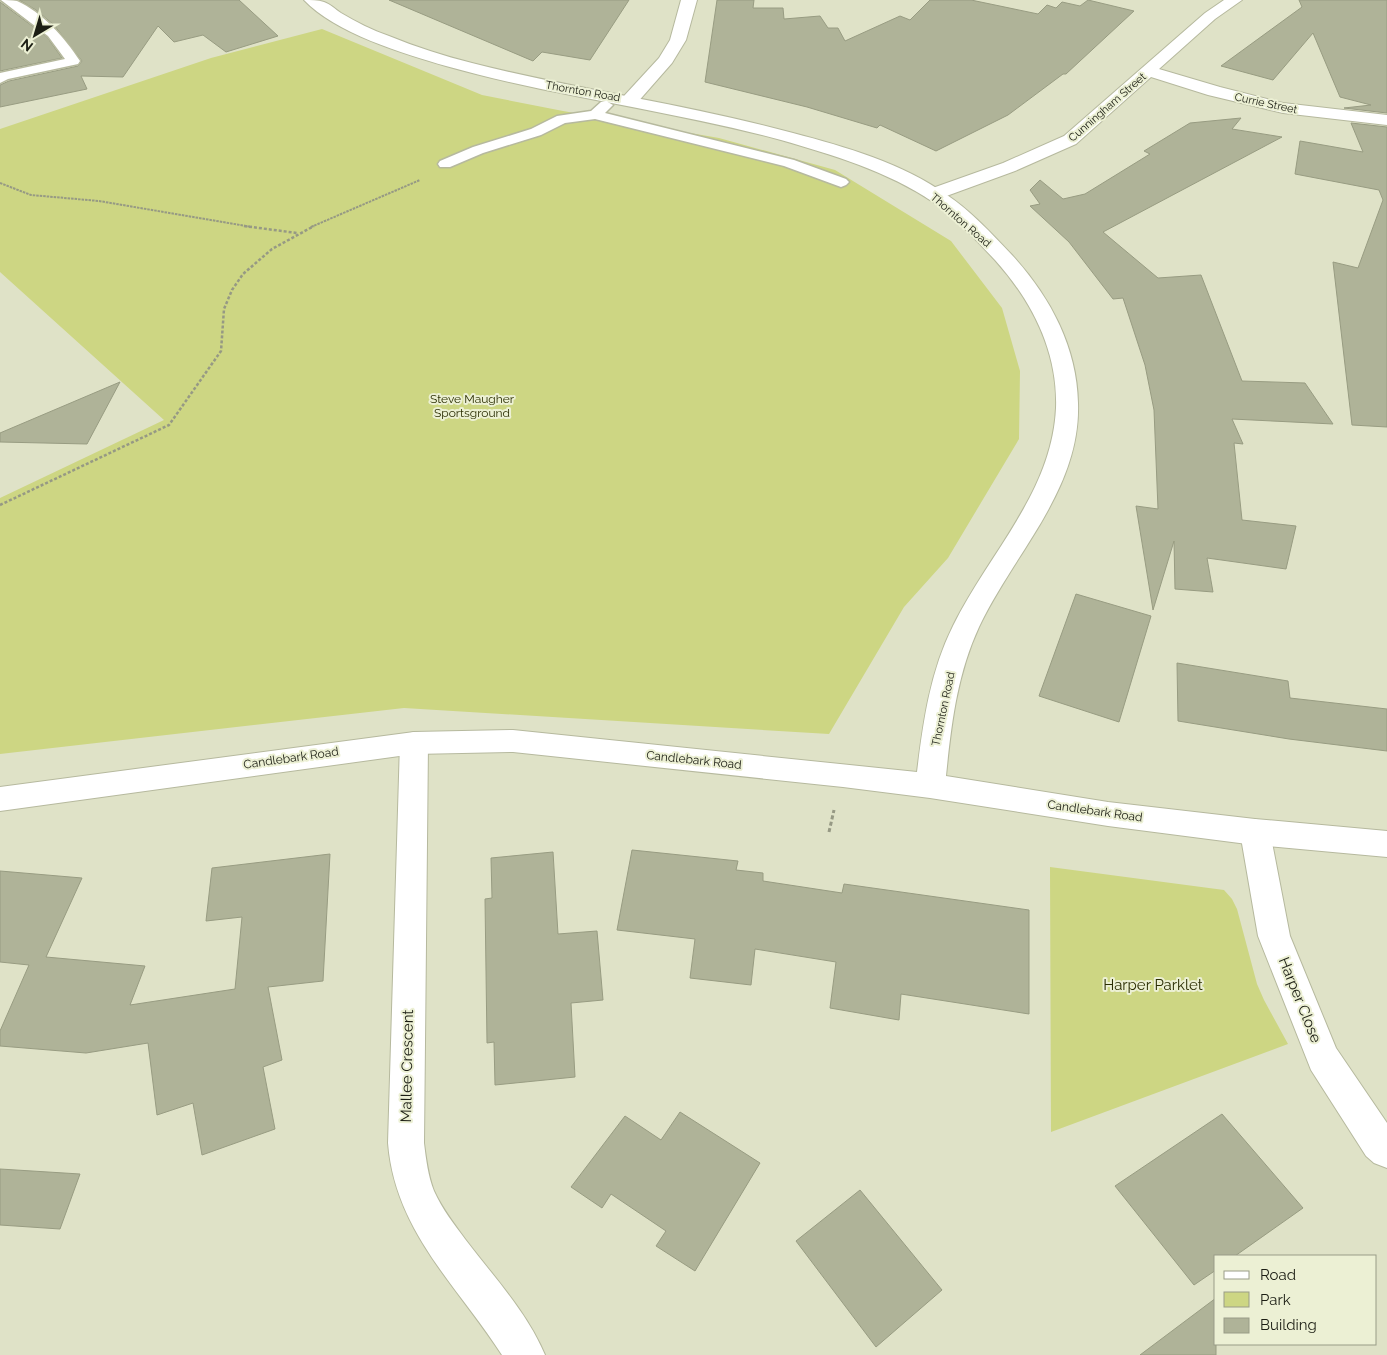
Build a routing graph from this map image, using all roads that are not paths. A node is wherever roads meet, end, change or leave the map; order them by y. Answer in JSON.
{"nodes":[{"id":1,"x":7,"y":0,"type":"edge"},
{"id":2,"x":312,"y":0,"type":"edge"},
{"id":3,"x":689,"y":0,"type":"edge"},
{"id":4,"x":1234,"y":0,"type":"edge"},
{"id":5,"x":1147,"y":72,"type":"junction"},
{"id":6,"x":0,"y":79,"type":"edge"},
{"id":7,"x":622,"y":98,"type":"junction"},
{"id":8,"x":595,"y":115,"type":"junction"},
{"id":9,"x":1387,"y":120,"type":"edge"},
{"id":10,"x":445,"y":164,"type":"road end"},
{"id":11,"x":841,"y":182,"type":"dead end"},
{"id":12,"x":934,"y":194,"type":"junction"},
{"id":13,"x":414,"y":743,"type":"junction"},
{"id":14,"x":930,"y":786,"type":"junction"},
{"id":15,"x":0,"y":799,"type":"edge"},
{"id":16,"x":1255,"y":832,"type":"junction"},
{"id":17,"x":1387,"y":844,"type":"edge"},
{"id":18,"x":1387,"y":1150,"type":"edge"},
{"id":19,"x":524,"y":1355,"type":"edge"}],
"edges":[{"from":1,"to":6,"type":"lane"},
{"from":2,"to":7,"type":"street","name":"Thornton Road"},
{"from":3,"to":7,"type":"street"},
{"from":4,"to":5,"type":"street","name":"Cunningham Street"},
{"from":5,"to":9,"type":"street","name":"Currie Street"},
{"from":5,"to":12,"type":"street","name":"Cunningham Street"},
{"from":7,"to":8,"type":"lane"},
{"from":7,"to":12,"type":"street","name":"Thornton Road"},
{"from":8,"to":10,"type":"lane"},
{"from":8,"to":11,"type":"lane"},
{"from":12,"to":14,"type":"street","name":"Thornton Road"},
{"from":13,"to":14,"type":"street","name":"Candlebark Road"},
{"from":13,"to":15,"type":"street","name":"Candlebark Road"},
{"from":13,"to":19,"type":"street","name":"Mallee Crescent"},
{"from":14,"to":16,"type":"street","name":"Candlebark Road"},
{"from":16,"to":17,"type":"street","name":"Candlebark Road"},
{"from":16,"to":18,"type":"street","name":"Harper Close"}]}
